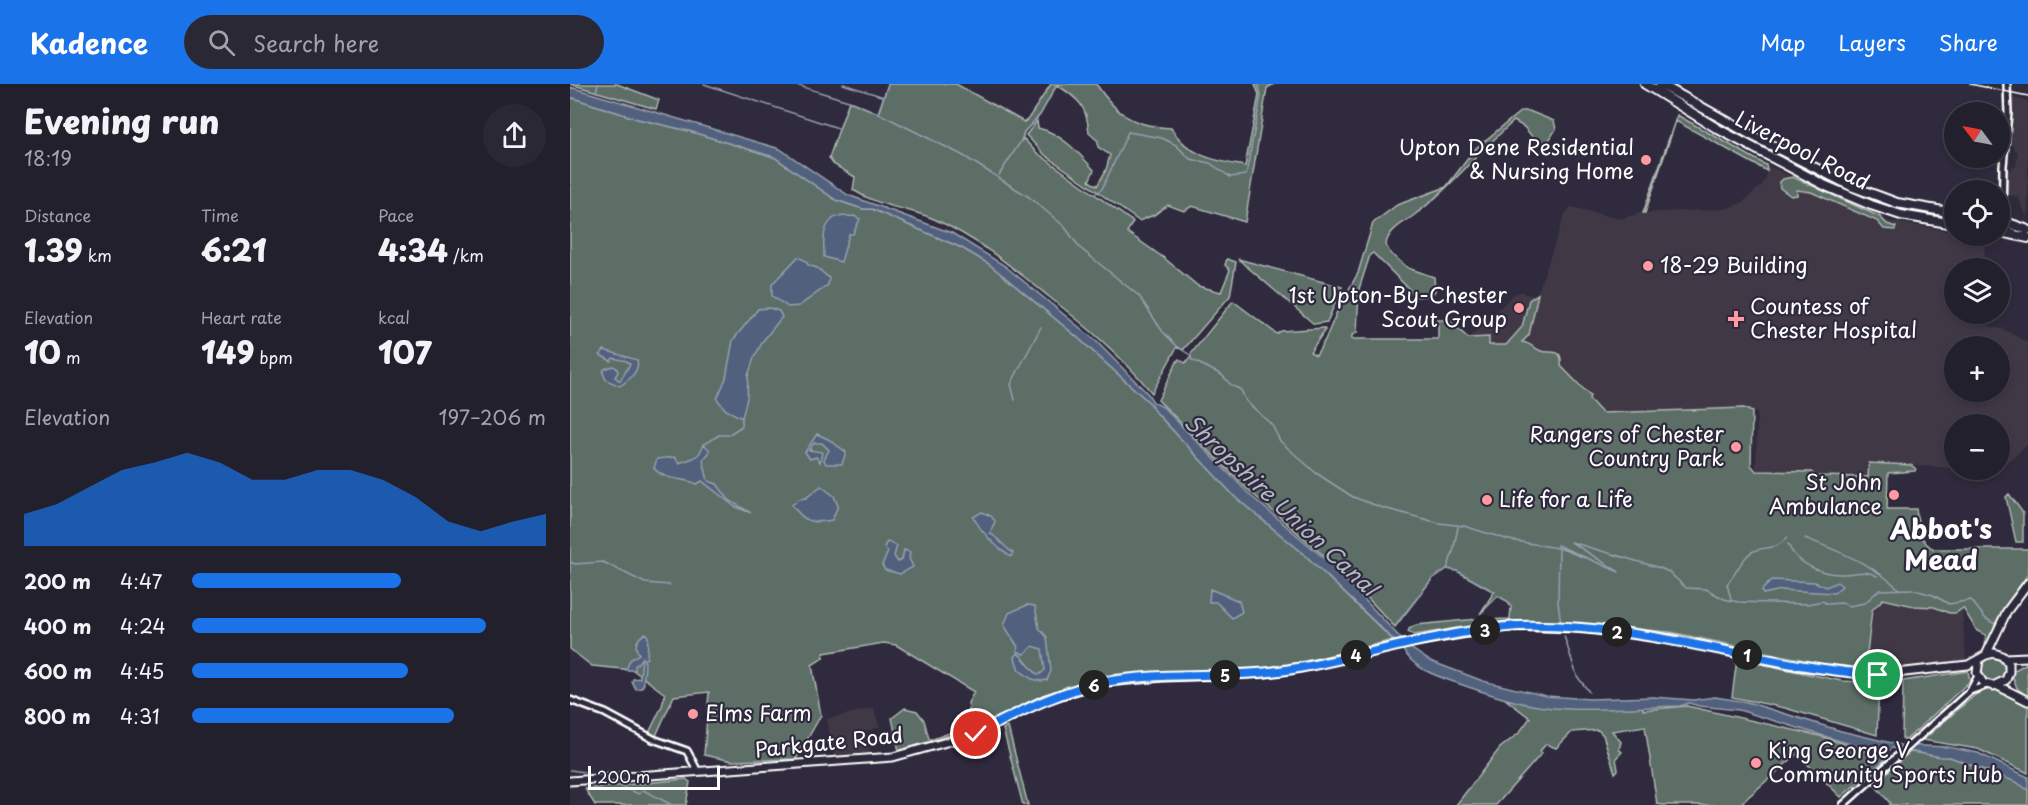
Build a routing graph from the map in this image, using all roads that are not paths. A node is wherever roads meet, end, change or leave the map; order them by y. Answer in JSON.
{"nodes":[{"id":1,"x":1645,"y":84,"type":"edge"},
{"id":2,"x":1660,"y":84,"type":"edge"},
{"id":3,"x":2007,"y":84,"type":"edge"},
{"id":4,"x":1794,"y":158,"type":"junction"},
{"id":5,"x":2002,"y":180,"type":"edge"},
{"id":6,"x":1826,"y":186,"type":"junction"},
{"id":7,"x":1944,"y":211,"type":"edge"},
{"id":8,"x":1944,"y":222,"type":"edge"},
{"id":9,"x":2010,"y":224,"type":"edge"},
{"id":10,"x":2028,"y":230,"type":"edge"},
{"id":11,"x":2010,"y":231,"type":"edge"},
{"id":12,"x":2024,"y":237,"type":"edge"},
{"id":13,"x":2028,"y":583,"type":"edge"},
{"id":14,"x":1999,"y":631,"type":"junction"},
{"id":15,"x":2002,"y":656,"type":"junction"},
{"id":16,"x":2027,"y":657,"type":"edge"},
{"id":17,"x":1982,"y":658,"type":"junction"},
{"id":18,"x":1968,"y":665,"type":"junction"},
{"id":19,"x":2009,"y":672,"type":"junction"},
{"id":20,"x":1977,"y":673,"type":"junction"},
{"id":21,"x":1987,"y":685,"type":"junction"},
{"id":22,"x":1998,"y":686,"type":"junction"},
{"id":23,"x":1970,"y":691,"type":"junction"},
{"id":24,"x":2013,"y":692,"type":"junction"},
{"id":25,"x":570,"y":700,"type":"edge"},
{"id":26,"x":2028,"y":701,"type":"edge"},
{"id":27,"x":697,"y":770,"type":"junction"},
{"id":28,"x":570,"y":780,"type":"edge"},
{"id":29,"x":1843,"y":805,"type":"edge"}],
"edges":[{"from":1,"to":6,"type":"highway","name":"Liverpool Road"},
{"from":2,"to":4,"type":"highway","name":"Liverpool Road"},
{"from":3,"to":5,"type":"street"},
{"from":4,"to":6,"type":"highway"},
{"from":4,"to":7,"type":"highway","name":"Liverpool Road"},
{"from":6,"to":8,"type":"highway","name":"Liverpool Road"},
{"from":9,"to":10,"type":"highway"},
{"from":11,"to":12,"type":"street"},
{"from":13,"to":14,"type":"main road"},
{"from":14,"to":15,"type":"main road"},
{"from":14,"to":17,"type":"main road"},
{"from":15,"to":16,"type":"main road"},
{"from":15,"to":17,"type":"main road"},
{"from":15,"to":19,"type":"main road"},
{"from":16,"to":19,"type":"main road"},
{"from":17,"to":18,"type":"main road","name":"Parkgate Road"},
{"from":17,"to":20,"type":"main road"},
{"from":18,"to":20,"type":"main road"},
{"from":18,"to":27,"type":"main road","name":"Parkgate Road"},
{"from":19,"to":22,"type":"main road"},
{"from":19,"to":24,"type":"main road"},
{"from":20,"to":21,"type":"main road"},
{"from":20,"to":23,"type":"street"},
{"from":21,"to":22,"type":"main road"},
{"from":21,"to":23,"type":"street"},
{"from":22,"to":24,"type":"main road"},
{"from":23,"to":29,"type":"street"},
{"from":24,"to":26,"type":"main road"},
{"from":25,"to":27,"type":"street"},
{"from":27,"to":28,"type":"main road","name":"Parkgate Road"}]}
